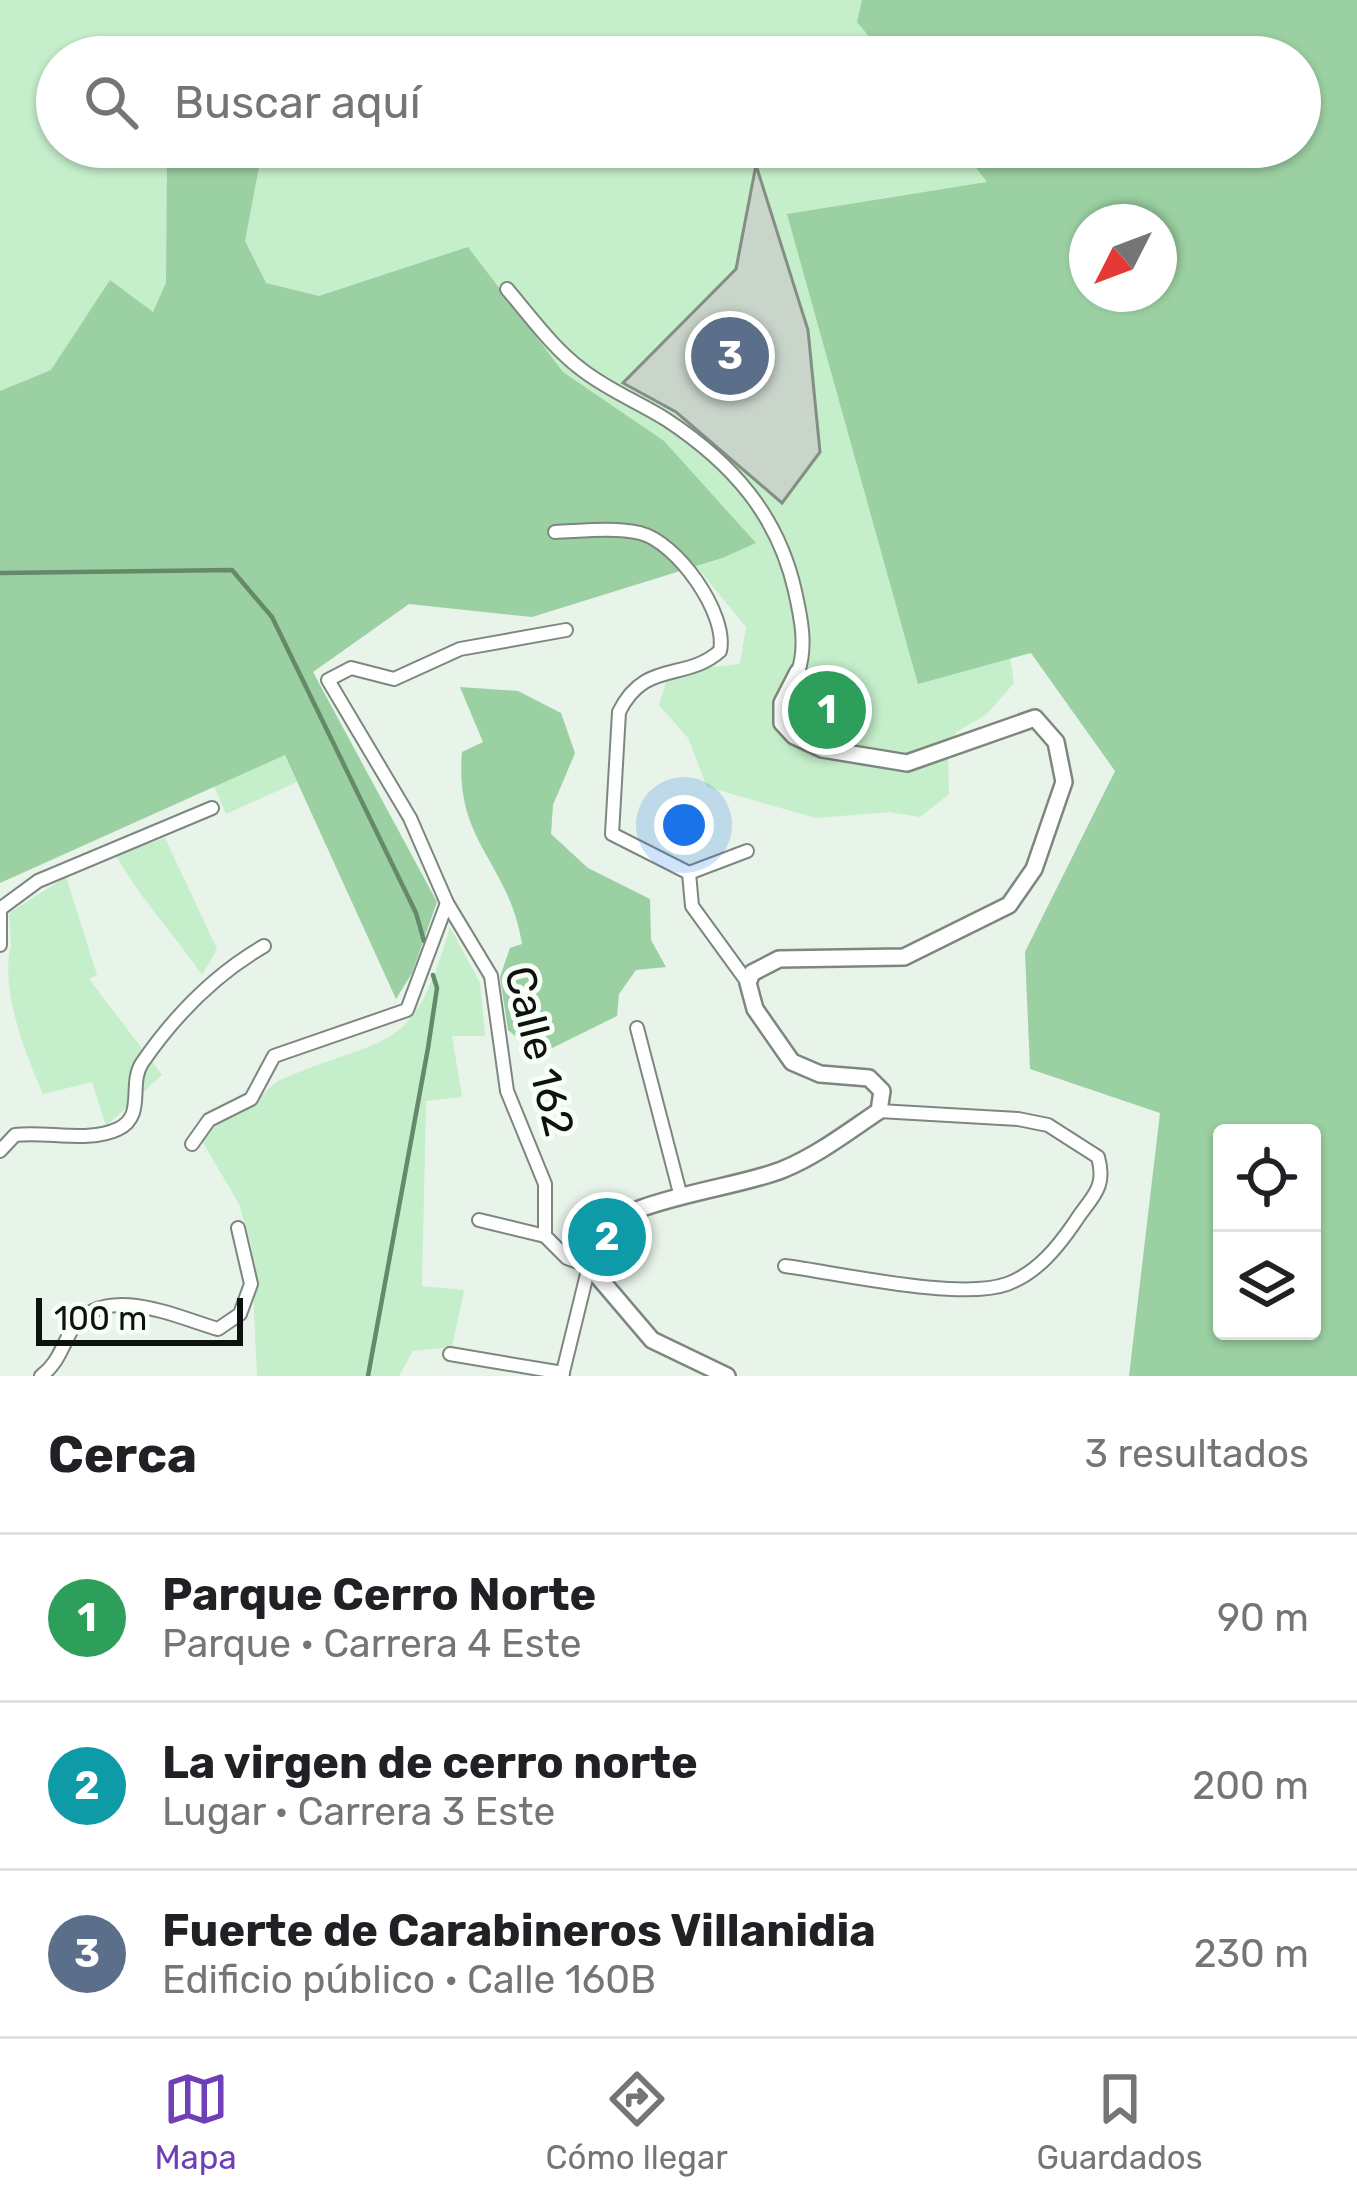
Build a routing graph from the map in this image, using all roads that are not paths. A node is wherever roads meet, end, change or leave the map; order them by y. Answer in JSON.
{"nodes":[{"id":1,"x":506,"y":289,"type":"dead end"},
{"id":2,"x":555,"y":532,"type":"dead end"},
{"id":3,"x":566,"y":630,"type":"dead end"},
{"id":4,"x":798,"y":672,"type":"joint"},
{"id":5,"x":212,"y":808,"type":"dead end"},
{"id":6,"x":747,"y":851,"type":"dead end"},
{"id":7,"x":689,"y":873,"type":"junction"},
{"id":8,"x":446,"y":903,"type":"junction"},
{"id":9,"x":0,"y":912,"type":"edge"},
{"id":10,"x":0,"y":945,"type":"edge"},
{"id":11,"x":264,"y":946,"type":"dead end"},
{"id":12,"x":748,"y":983,"type":"junction"},
{"id":13,"x":638,"y":1028,"type":"dead end"},
{"id":14,"x":879,"y":1111,"type":"junction"},
{"id":15,"x":192,"y":1144,"type":"dead end"},
{"id":16,"x":0,"y":1151,"type":"edge"},
{"id":17,"x":681,"y":1197,"type":"junction"},
{"id":18,"x":479,"y":1220,"type":"dead end"},
{"id":19,"x":238,"y":1228,"type":"dead end"},
{"id":20,"x":544,"y":1236,"type":"junction"},
{"id":21,"x":589,"y":1266,"type":"junction"},
{"id":22,"x":785,"y":1266,"type":"dead end"},
{"id":23,"x":450,"y":1354,"type":"dead end"},
{"id":24,"x":562,"y":1374,"type":"edge"},
{"id":25,"x":41,"y":1376,"type":"edge"},
{"id":26,"x":727,"y":1376,"type":"edge"}],
"edges":[{"from":1,"to":4,"type":"street"},
{"from":2,"to":7,"type":"street"},
{"from":3,"to":8,"type":"street","name":"Calle 162"},
{"from":4,"to":12,"type":"street"},
{"from":5,"to":9,"type":"street"},
{"from":6,"to":7,"type":"street"},
{"from":7,"to":12,"type":"street"},
{"from":8,"to":15,"type":"street"},
{"from":8,"to":20,"type":"street","name":"Calle 162"},
{"from":9,"to":10,"type":"street"},
{"from":11,"to":16,"type":"street"},
{"from":12,"to":14,"type":"street"},
{"from":13,"to":17,"type":"street"},
{"from":14,"to":17,"type":"street"},
{"from":14,"to":22,"type":"street"},
{"from":17,"to":21,"type":"street"},
{"from":18,"to":20,"type":"street"},
{"from":19,"to":25,"type":"street"},
{"from":20,"to":21,"type":"street"},
{"from":21,"to":24,"type":"street"},
{"from":21,"to":26,"type":"street"},
{"from":23,"to":24,"type":"street"}]}
